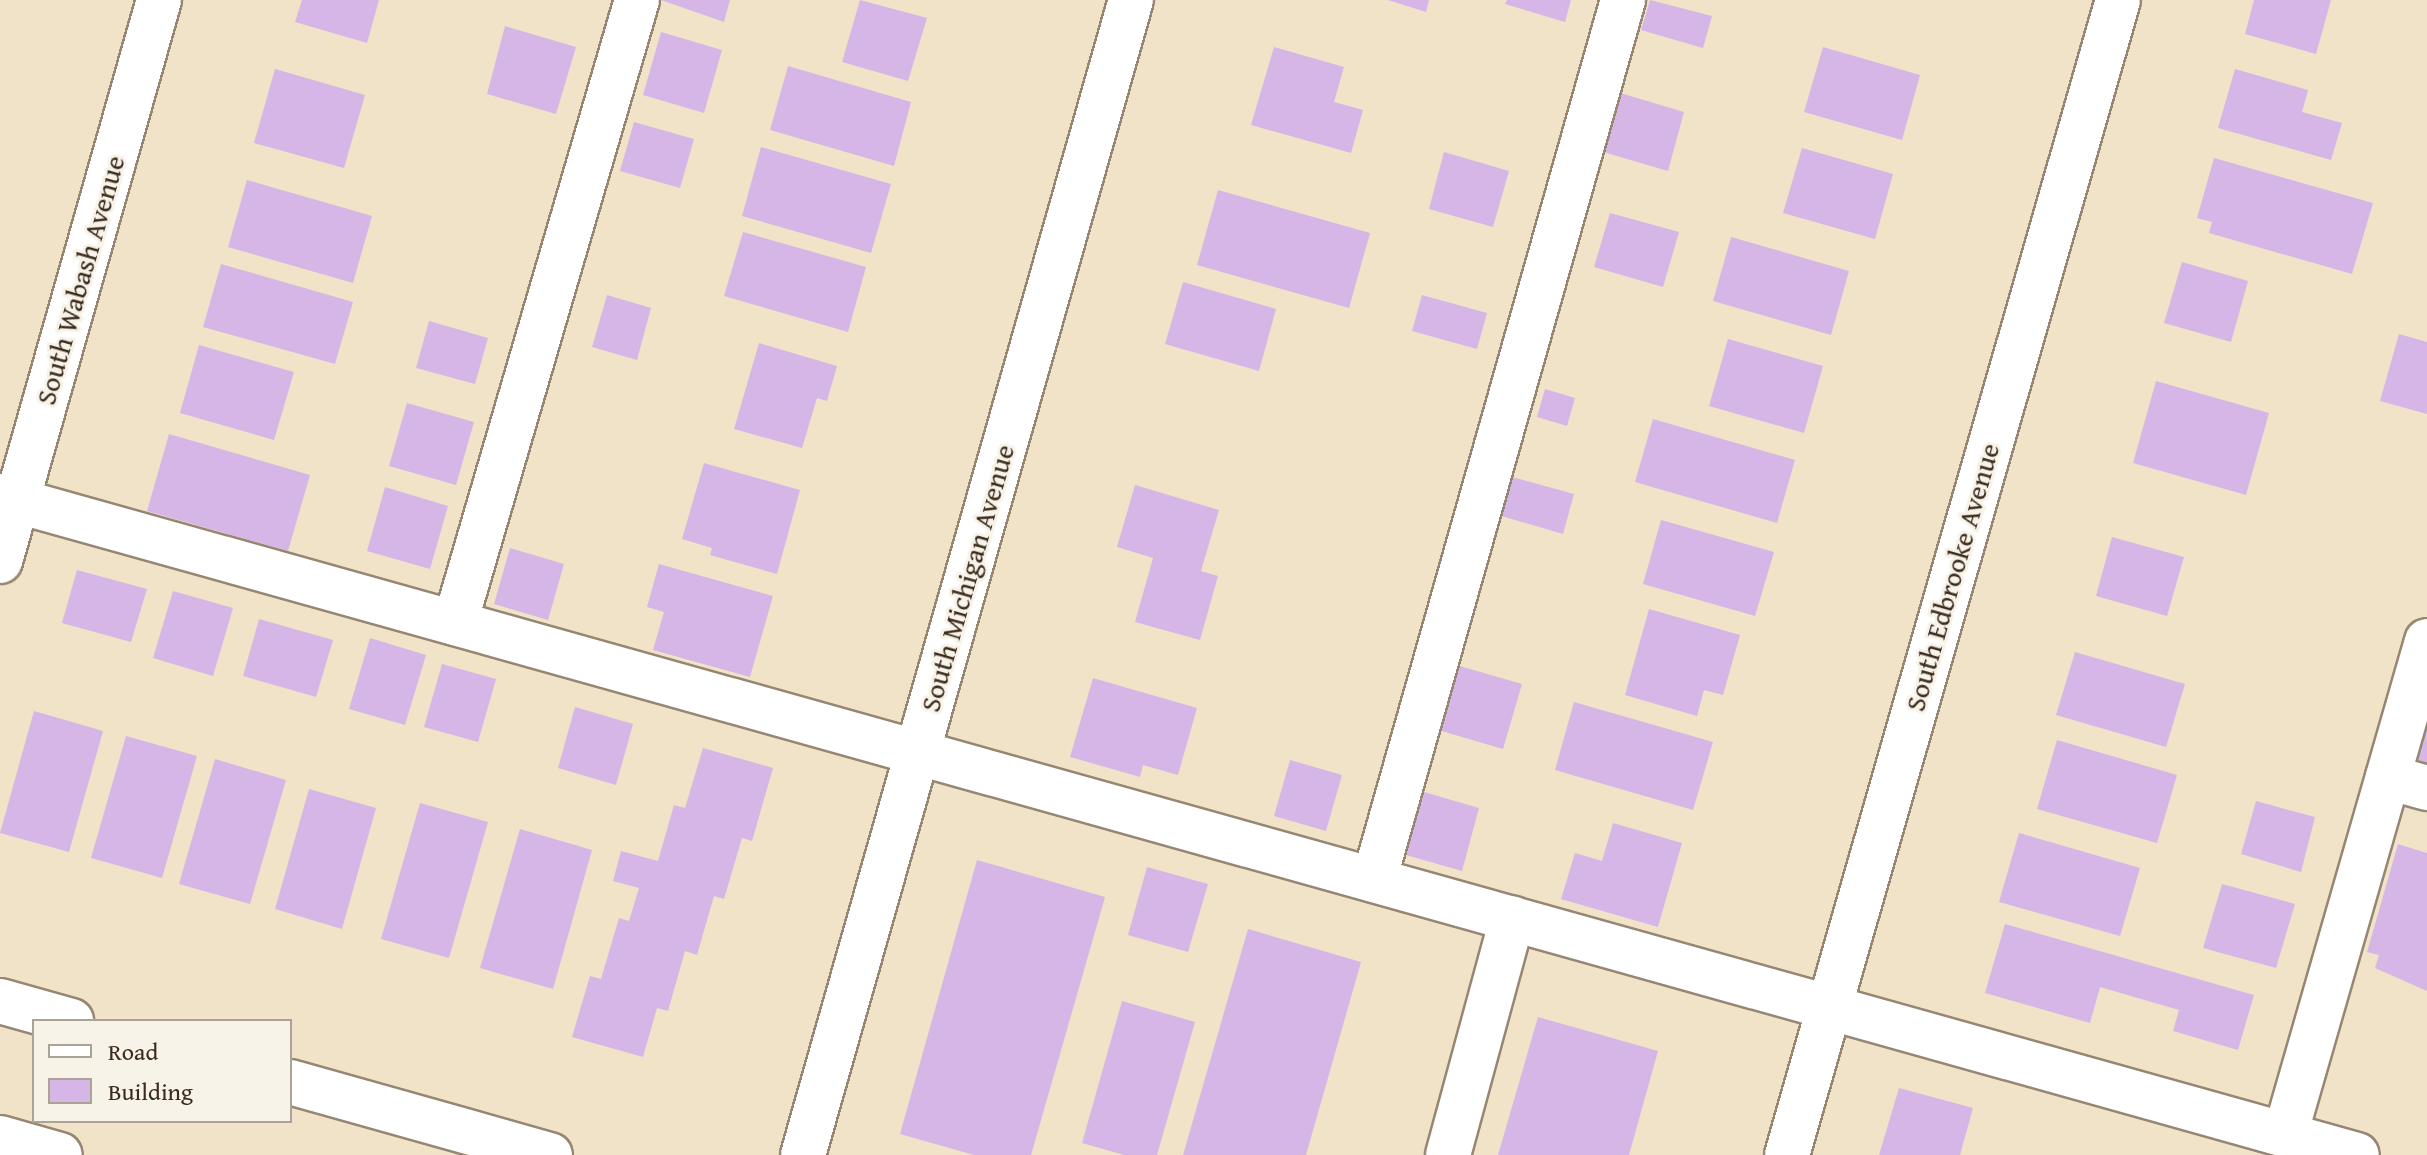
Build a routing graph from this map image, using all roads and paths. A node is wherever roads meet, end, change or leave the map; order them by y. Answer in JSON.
{"nodes":[{"id":1,"x":159,"y":0,"type":"edge"},
{"id":2,"x":637,"y":0,"type":"edge"},
{"id":3,"x":1131,"y":0,"type":"edge"},
{"id":4,"x":1623,"y":0,"type":"edge"},
{"id":5,"x":2118,"y":0,"type":"edge"},
{"id":6,"x":8,"y":498,"type":"edge"},
{"id":7,"x":0,"y":561,"type":"edge"},
{"id":8,"x":455,"y":623,"type":"junction"},
{"id":9,"x":2427,"y":641,"type":"edge"},
{"id":10,"x":918,"y":752,"type":"junction"},
{"id":11,"x":2408,"y":782,"type":"edge"},
{"id":12,"x":1374,"y":880,"type":"junction"},
{"id":13,"x":1512,"y":919,"type":"junction"},
{"id":14,"x":0,"y":1001,"type":"edge"},
{"id":15,"x":1829,"y":1007,"type":"junction"},
{"id":16,"x":64,"y":1019,"type":"edge"},
{"id":17,"x":292,"y":1083,"type":"edge"},
{"id":18,"x":2285,"y":1135,"type":"junction"},
{"id":19,"x":0,"y":1138,"type":"edge"},
{"id":20,"x":60,"y":1155,"type":"edge"},
{"id":21,"x":550,"y":1155,"type":"edge"},
{"id":22,"x":803,"y":1155,"type":"edge"},
{"id":23,"x":1448,"y":1155,"type":"edge"},
{"id":24,"x":1787,"y":1155,"type":"edge"},
{"id":25,"x":2357,"y":1155,"type":"edge"}],
"edges":[{"from":1,"to":6,"type":"street","name":"South Wabash Avenue"},
{"from":2,"to":8,"type":"street"},
{"from":3,"to":10,"type":"street","name":"South Michigan Avenue"},
{"from":4,"to":12,"type":"street"},
{"from":5,"to":15,"type":"street","name":"South Edbrooke Avenue"},
{"from":6,"to":7,"type":"street","name":"South Wabash Avenue"},
{"from":6,"to":8,"type":"street"},
{"from":8,"to":10,"type":"street"},
{"from":9,"to":11,"type":"street"},
{"from":10,"to":12,"type":"street"},
{"from":10,"to":22,"type":"street","name":"South Michigan Avenue"},
{"from":11,"to":18,"type":"street"},
{"from":12,"to":13,"type":"street"},
{"from":13,"to":15,"type":"street"},
{"from":13,"to":23,"type":"street"},
{"from":14,"to":16,"type":"street"},
{"from":15,"to":18,"type":"street"},
{"from":15,"to":24,"type":"street","name":"South Edbrooke Avenue"},
{"from":17,"to":21,"type":"street"},
{"from":18,"to":25,"type":"street"},
{"from":19,"to":20,"type":"street"}]}
